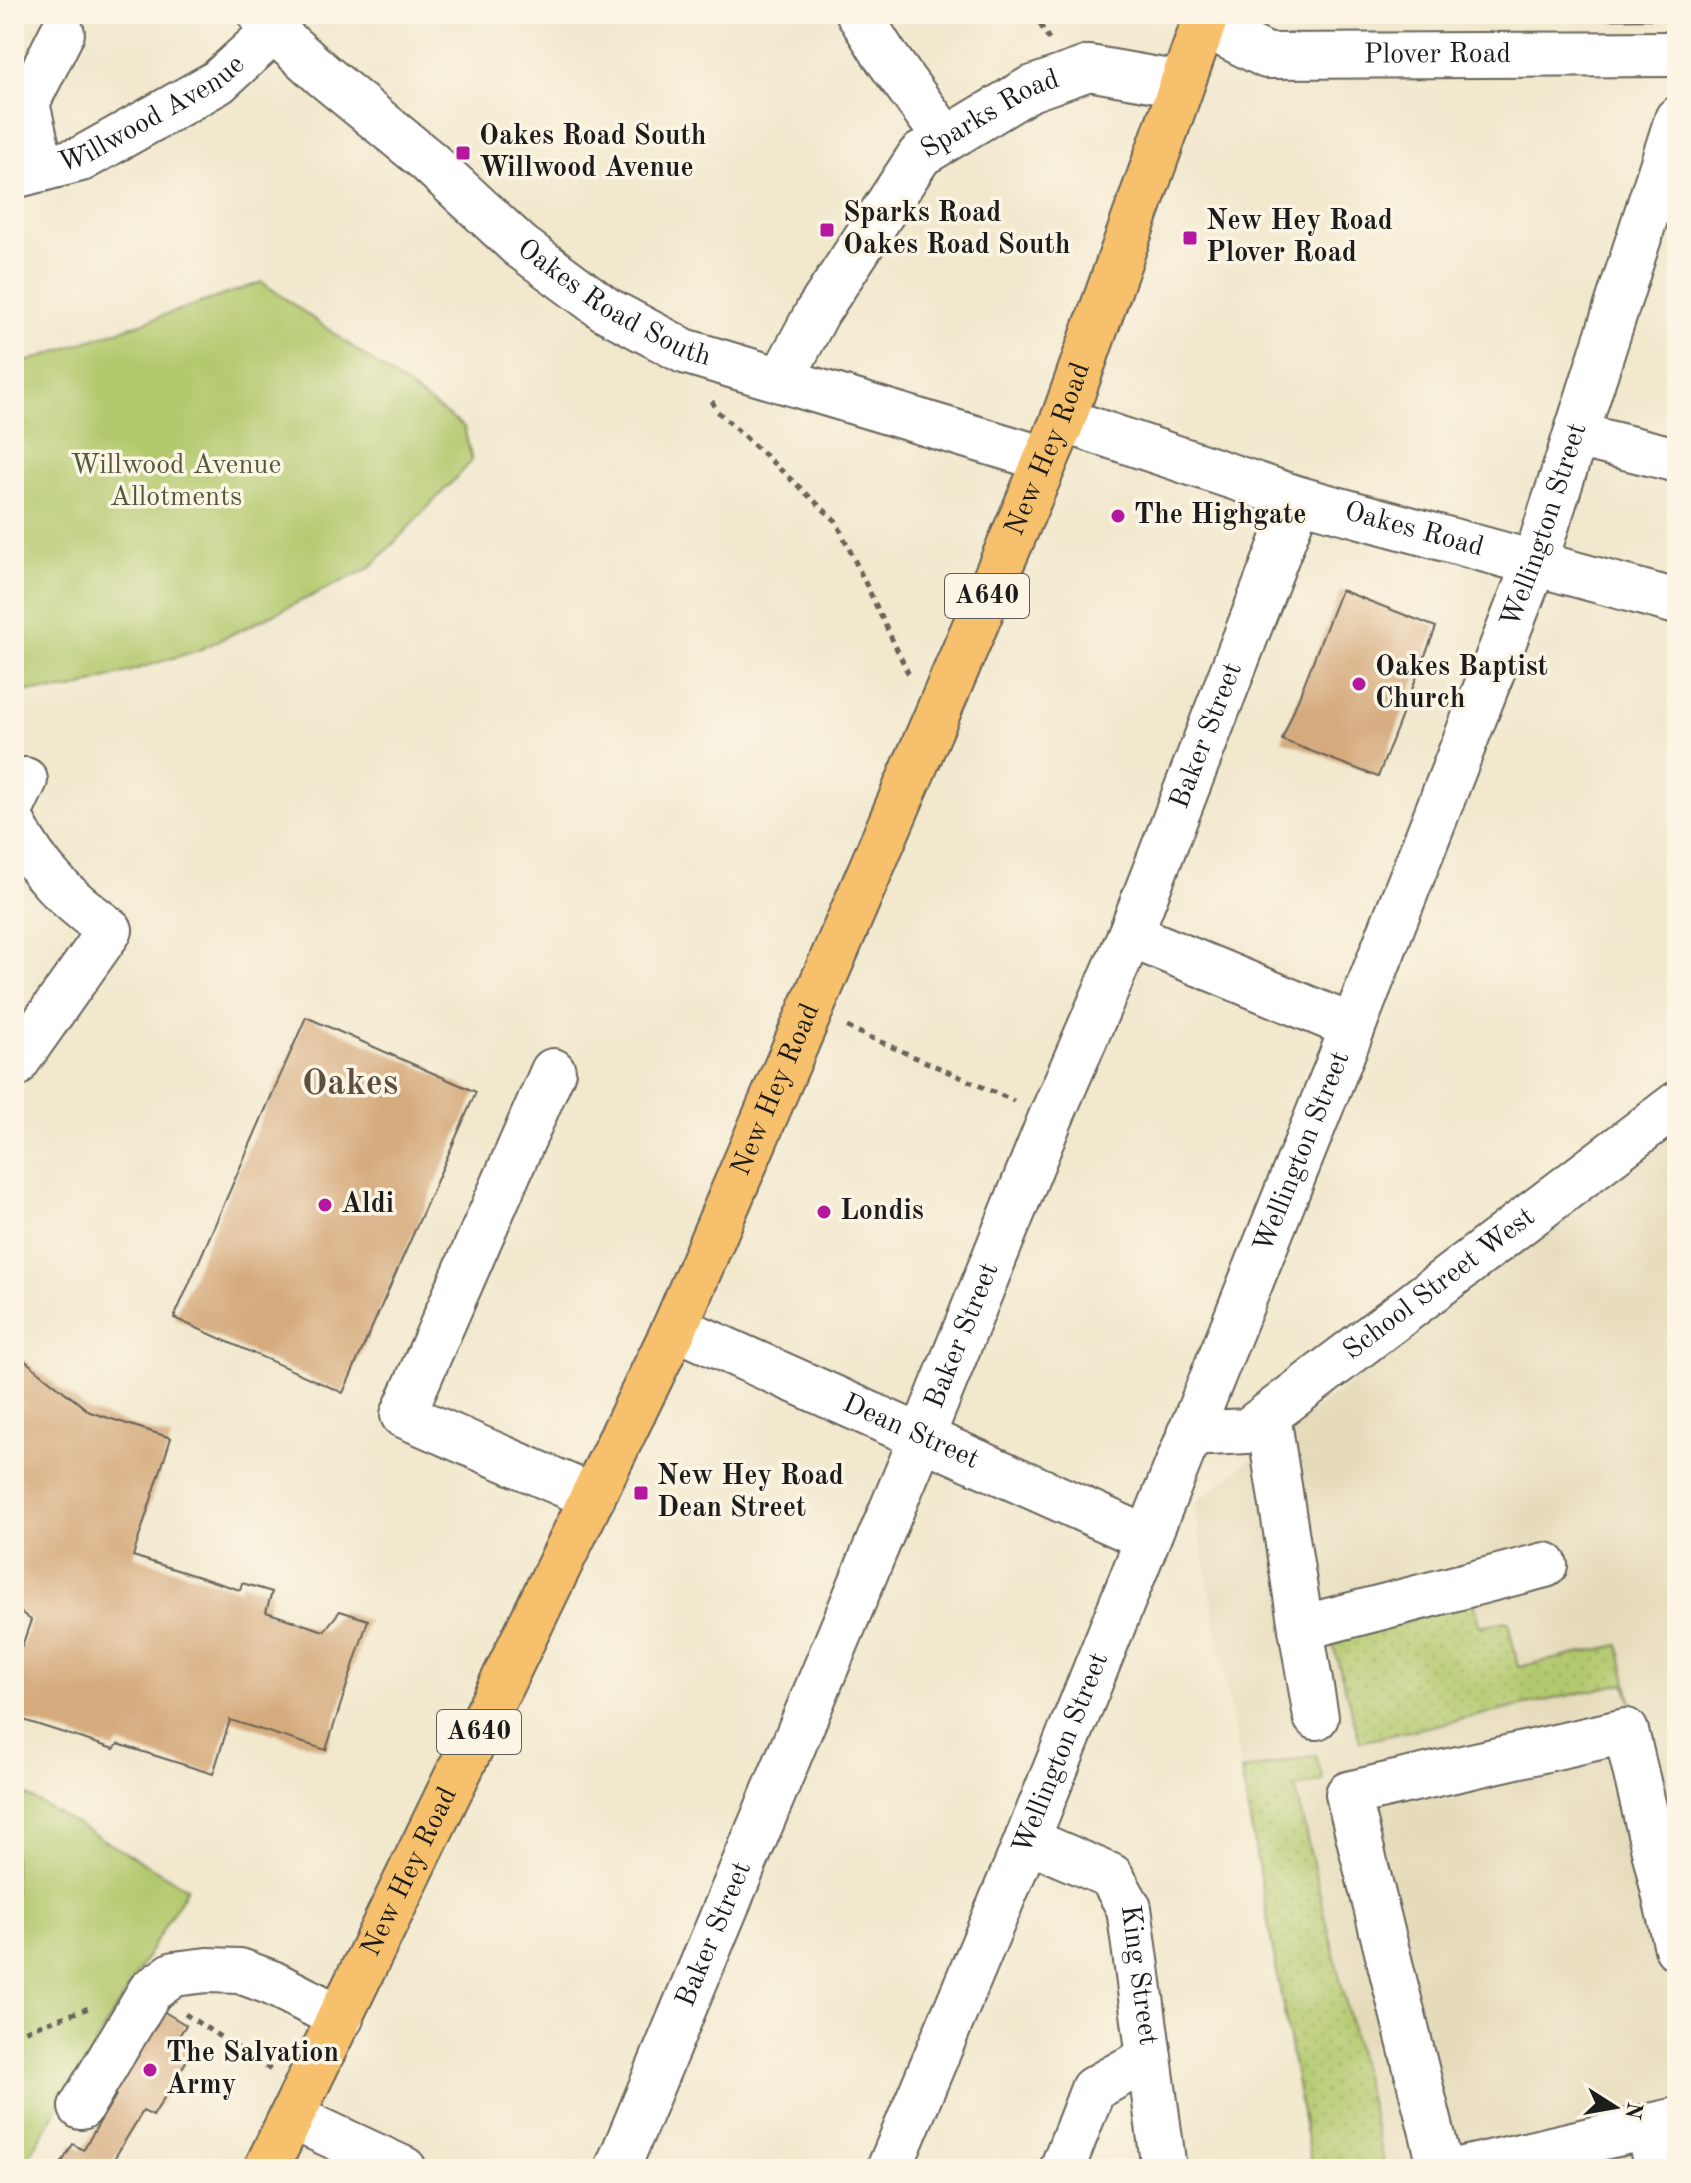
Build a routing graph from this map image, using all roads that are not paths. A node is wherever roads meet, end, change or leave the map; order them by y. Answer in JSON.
{"nodes":[{"id":1,"x":859,"y":14,"type":"edge"},
{"id":2,"x":1205,"y":19,"type":"edge"},
{"id":3,"x":267,"y":22,"type":"edge"},
{"id":4,"x":62,"y":33,"type":"dead end"},
{"id":5,"x":1677,"y":54,"type":"edge"},
{"id":6,"x":1180,"y":84,"type":"junction"},
{"id":7,"x":1677,"y":119,"type":"edge"},
{"id":8,"x":946,"y":139,"type":"junction"},
{"id":9,"x":28,"y":173,"type":"edge"},
{"id":10,"x":781,"y":380,"type":"junction"},
{"id":11,"x":1063,"y":420,"type":"junction"},
{"id":12,"x":1576,"y":435,"type":"junction"},
{"id":13,"x":1045,"y":459,"type":"junction"},
{"id":14,"x":1677,"y":460,"type":"edge"},
{"id":15,"x":1299,"y":499,"type":"junction"},
{"id":16,"x":1534,"y":565,"type":"junction"},
{"id":17,"x":1677,"y":602,"type":"edge"},
{"id":18,"x":14,"y":825,"type":"edge"},
{"id":19,"x":1130,"y":935,"type":"junction"},
{"id":20,"x":1353,"y":1027,"type":"junction"},
{"id":21,"x":14,"y":1066,"type":"edge"},
{"id":22,"x":553,"y":1071,"type":"dead end"},
{"id":23,"x":1677,"y":1104,"type":"edge"},
{"id":24,"x":675,"y":1327,"type":"junction"},
{"id":25,"x":1268,"y":1415,"type":"junction"},
{"id":26,"x":1189,"y":1434,"type":"junction"},
{"id":27,"x":922,"y":1437,"type":"junction"},
{"id":28,"x":593,"y":1497,"type":"junction"},
{"id":29,"x":1147,"y":1538,"type":"junction"},
{"id":30,"x":1545,"y":1565,"type":"dead end"},
{"id":31,"x":1301,"y":1628,"type":"junction"},
{"id":32,"x":1316,"y":1717,"type":"dead end"},
{"id":33,"x":1027,"y":1840,"type":"junction"},
{"id":34,"x":1677,"y":1948,"type":"edge"},
{"id":35,"x":341,"y":2018,"type":"junction"},
{"id":36,"x":1149,"y":2058,"type":"junction"},
{"id":37,"x":81,"y":2107,"type":"dead end"},
{"id":38,"x":1662,"y":2123,"type":"edge"},
{"id":39,"x":286,"y":2129,"type":"edge"},
{"id":40,"x":246,"y":2169,"type":"edge"},
{"id":41,"x":404,"y":2169,"type":"edge"},
{"id":42,"x":617,"y":2169,"type":"edge"},
{"id":43,"x":889,"y":2169,"type":"edge"},
{"id":44,"x":1062,"y":2169,"type":"edge"},
{"id":45,"x":1164,"y":2169,"type":"edge"},
{"id":46,"x":1441,"y":2169,"type":"edge"},
{"id":47,"x":1464,"y":2169,"type":"edge"},
{"id":48,"x":1657,"y":2169,"type":"edge"}],
"edges":[{"from":1,"to":8,"type":"street"},
{"from":2,"to":5,"type":"street","name":"Plover Road"},
{"from":2,"to":6,"type":"highway","name":"New Hey Road","number":"A640"},
{"from":3,"to":9,"type":"street","name":"Willwood Avenue"},
{"from":3,"to":10,"type":"street","name":"Oakes Road South"},
{"from":4,"to":9,"type":"street"},
{"from":6,"to":8,"type":"street","name":"Sparks Road"},
{"from":6,"to":11,"type":"highway","name":"New Hey Road","number":"A640"},
{"from":7,"to":12,"type":"street","name":"Wellington Street"},
{"from":8,"to":10,"type":"street","name":"Sparks Road"},
{"from":10,"to":13,"type":"street","name":"Oakes Road South"},
{"from":11,"to":13,"type":"highway","name":"New Hey Road","number":"A640"},
{"from":11,"to":15,"type":"street","name":"Oakes Road"},
{"from":12,"to":14,"type":"street"},
{"from":12,"to":16,"type":"street","name":"Wellington Street"},
{"from":13,"to":24,"type":"highway","name":"New Hey Road","number":"A640"},
{"from":15,"to":16,"type":"street","name":"Oakes Road"},
{"from":15,"to":19,"type":"street","name":"Baker Street"},
{"from":16,"to":17,"type":"street","name":"Oakes Road"},
{"from":16,"to":20,"type":"street","name":"Wellington Street"},
{"from":18,"to":21,"type":"street"},
{"from":19,"to":20,"type":"street"},
{"from":19,"to":27,"type":"street","name":"Baker Street"},
{"from":20,"to":26,"type":"street","name":"Wellington Street"},
{"from":22,"to":28,"type":"street"},
{"from":23,"to":25,"type":"street","name":"School Street West"},
{"from":24,"to":27,"type":"street","name":"Dean Street"},
{"from":24,"to":28,"type":"highway","name":"New Hey Road","number":"A640"},
{"from":25,"to":26,"type":"street","name":"School Street West"},
{"from":25,"to":31,"type":"street"},
{"from":26,"to":29,"type":"street","name":"Wellington Street"},
{"from":27,"to":29,"type":"street","name":"Dean Street"},
{"from":27,"to":42,"type":"street","name":"Baker Street"},
{"from":28,"to":35,"type":"highway","name":"New Hey Road","number":"A640"},
{"from":29,"to":33,"type":"street","name":"Wellington Street"},
{"from":30,"to":31,"type":"street"},
{"from":31,"to":32,"type":"street"},
{"from":33,"to":36,"type":"street","name":"King Street"},
{"from":33,"to":43,"type":"street","name":"Wellington Street"},
{"from":34,"to":46,"type":"street"},
{"from":35,"to":37,"type":"street"},
{"from":35,"to":39,"type":"highway","name":"New Hey Road","number":"A640"},
{"from":36,"to":44,"type":"street"},
{"from":36,"to":45,"type":"street","name":"King Street"},
{"from":38,"to":47,"type":"street"},
{"from":38,"to":48,"type":"street"},
{"from":39,"to":40,"type":"highway","name":"New Hey Road","number":"A640"},
{"from":39,"to":41,"type":"street"}]}
